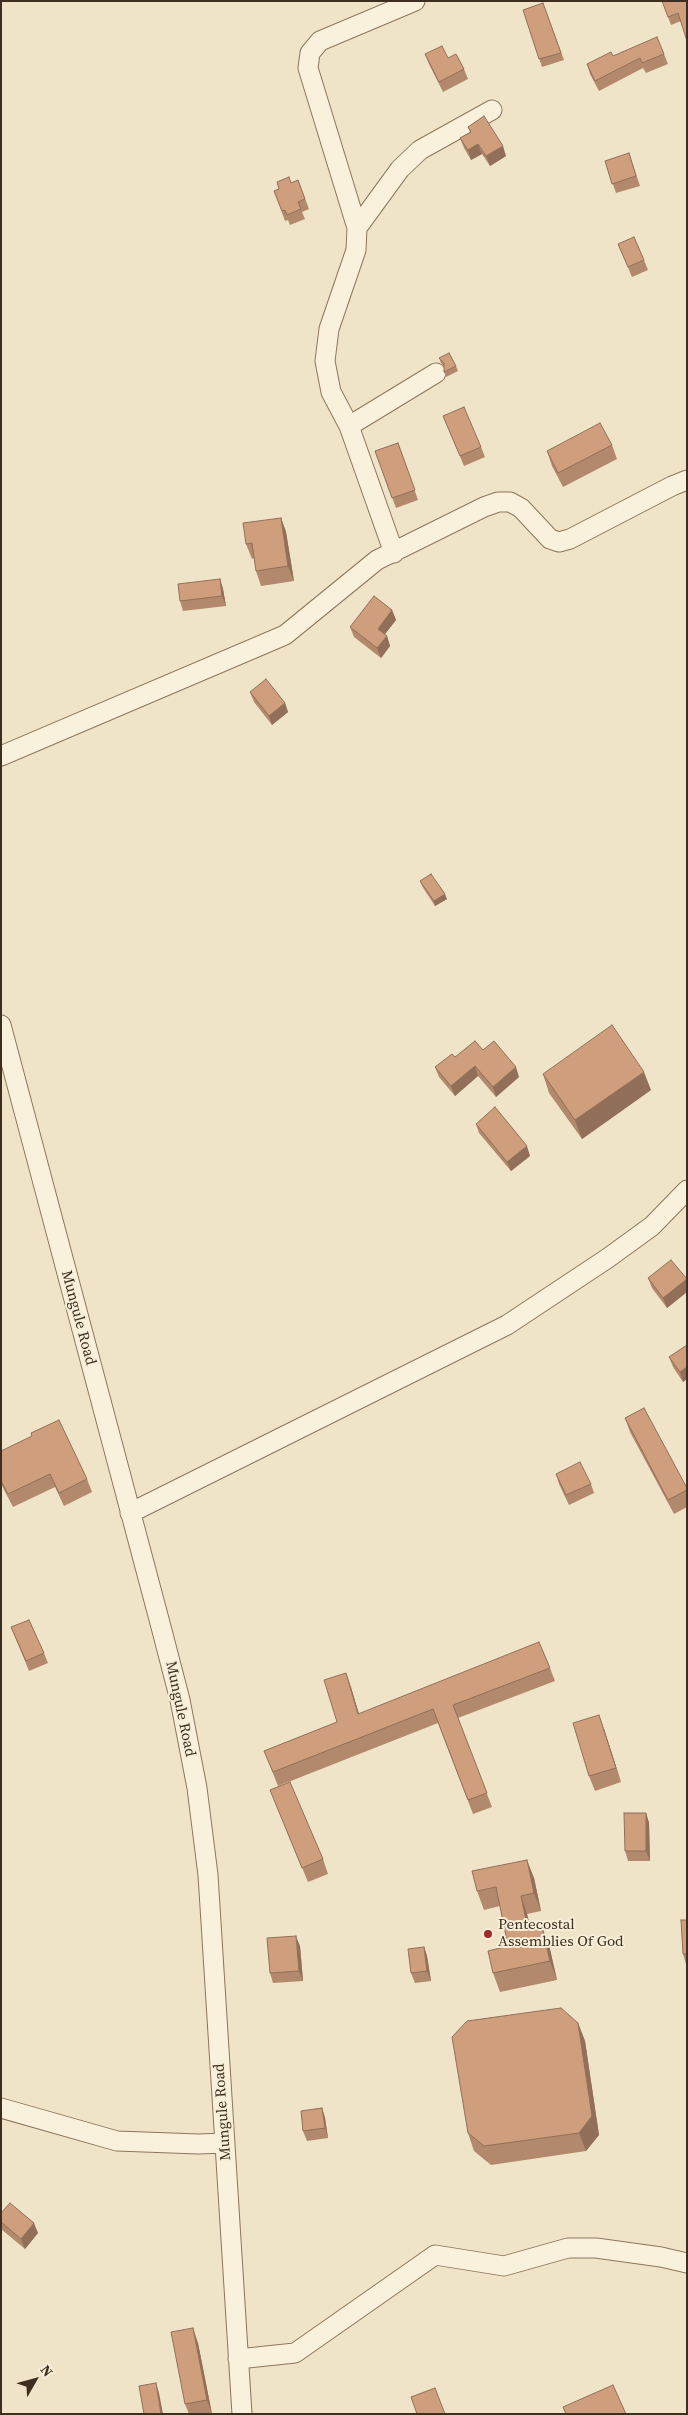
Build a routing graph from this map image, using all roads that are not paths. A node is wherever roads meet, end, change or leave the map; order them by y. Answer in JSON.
{"nodes":[{"id":1,"x":415,"y":1,"type":"edge"},
{"id":2,"x":492,"y":110,"type":"dead end"},
{"id":3,"x":357,"y":228,"type":"junction"},
{"id":4,"x":436,"y":373,"type":"dead end"},
{"id":5,"x":349,"y":426,"type":"junction"},
{"id":6,"x":687,"y":480,"type":"edge"},
{"id":7,"x":394,"y":553,"type":"junction"},
{"id":8,"x":1,"y":756,"type":"edge"},
{"id":9,"x":1,"y":1025,"type":"edge"},
{"id":10,"x":687,"y":1190,"type":"edge"},
{"id":11,"x":130,"y":1513,"type":"junction"},
{"id":12,"x":1,"y":2108,"type":"edge"},
{"id":13,"x":224,"y":2143,"type":"junction"},
{"id":14,"x":687,"y":2263,"type":"edge"},
{"id":15,"x":238,"y":2359,"type":"junction"},
{"id":16,"x":242,"y":2414,"type":"edge"}],
"edges":[{"from":1,"to":3,"type":"street"},
{"from":2,"to":3,"type":"street"},
{"from":3,"to":5,"type":"street"},
{"from":4,"to":5,"type":"street"},
{"from":5,"to":7,"type":"street"},
{"from":6,"to":7,"type":"street"},
{"from":7,"to":8,"type":"street"},
{"from":9,"to":11,"type":"street","name":"Mungule Road"},
{"from":10,"to":11,"type":"street"},
{"from":11,"to":13,"type":"street","name":"Mungule Road"},
{"from":12,"to":13,"type":"street"},
{"from":13,"to":15,"type":"street","name":"Mungule Road"},
{"from":14,"to":15,"type":"street"},
{"from":15,"to":16,"type":"street","name":"Mungule Road"}]}
